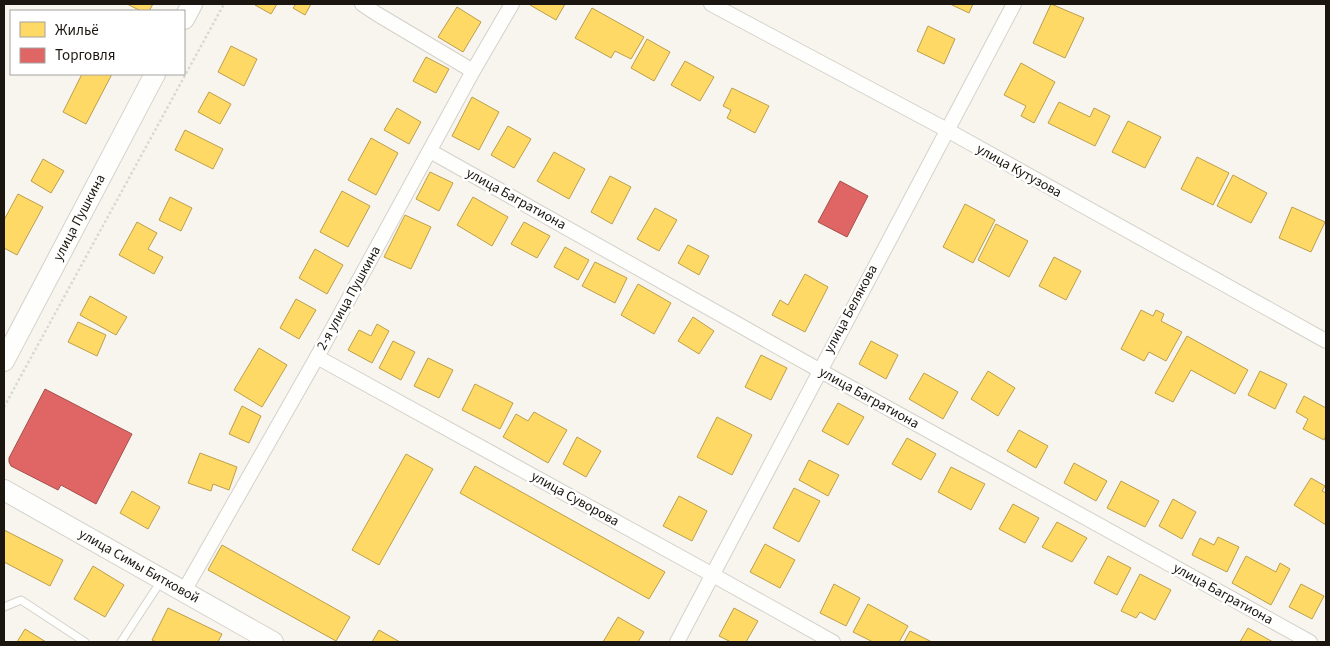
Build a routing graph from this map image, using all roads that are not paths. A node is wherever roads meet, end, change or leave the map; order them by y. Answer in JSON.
{"nodes":[{"id":1,"x":192,"y":4,"type":"edge"},
{"id":2,"x":362,"y":4,"type":"edge"},
{"id":3,"x":512,"y":4,"type":"edge"},
{"id":4,"x":711,"y":4,"type":"edge"},
{"id":5,"x":1014,"y":4,"type":"edge"},
{"id":6,"x":185,"y":17,"type":"edge"},
{"id":7,"x":473,"y":71,"type":"junction"},
{"id":8,"x":154,"y":75,"type":"edge"},
{"id":9,"x":947,"y":130,"type":"junction"},
{"id":10,"x":430,"y":151,"type":"junction"},
{"id":11,"x":1326,"y":341,"type":"edge"},
{"id":12,"x":317,"y":357,"type":"junction"},
{"id":13,"x":4,"y":361,"type":"edge"},
{"id":14,"x":819,"y":370,"type":"junction"},
{"id":15,"x":4,"y":490,"type":"edge"},
{"id":16,"x":714,"y":574,"type":"junction"},
{"id":17,"x":163,"y":579,"type":"junction"},
{"id":18,"x":184,"y":591,"type":"junction"},
{"id":19,"x":4,"y":608,"type":"edge"},
{"id":20,"x":85,"y":642,"type":"edge"},
{"id":21,"x":121,"y":642,"type":"edge"},
{"id":22,"x":273,"y":642,"type":"edge"},
{"id":23,"x":677,"y":642,"type":"edge"},
{"id":24,"x":833,"y":642,"type":"edge"},
{"id":25,"x":1310,"y":642,"type":"edge"}],
"edges":[{"from":1,"to":6,"type":"street"},
{"from":2,"to":7,"type":"street"},
{"from":3,"to":7,"type":"street","name":"2-я улица Пушкина"},
{"from":4,"to":9,"type":"street","name":"улица Кутузова"},
{"from":5,"to":9,"type":"street","name":"улица Белякова"},
{"from":7,"to":10,"type":"street","name":"2-я улица Пушкина"},
{"from":8,"to":13,"type":"street","name":"улица Пушкина"},
{"from":9,"to":11,"type":"street","name":"улица Кутузова"},
{"from":9,"to":14,"type":"street","name":"улица Белякова"},
{"from":10,"to":12,"type":"street","name":"2-я улица Пушкина"},
{"from":10,"to":14,"type":"street","name":"улица Багратиона"},
{"from":12,"to":16,"type":"street","name":"улица Суворова"},
{"from":12,"to":18,"type":"street","name":"2-я улица Пушкина"},
{"from":14,"to":16,"type":"street","name":"улица Белякова"},
{"from":14,"to":25,"type":"street","name":"улица Багратиона"},
{"from":15,"to":17,"type":"street","name":"улица Симы Битковой"},
{"from":16,"to":23,"type":"street","name":"улица Белякова"},
{"from":16,"to":24,"type":"street","name":"улица Суворова"},
{"from":17,"to":18,"type":"street","name":"улица Симы Битковой"},
{"from":17,"to":21,"type":"lane"},
{"from":18,"to":22,"type":"street","name":"улица Симы Битковой"},
{"from":19,"to":20,"type":"lane"}]}
